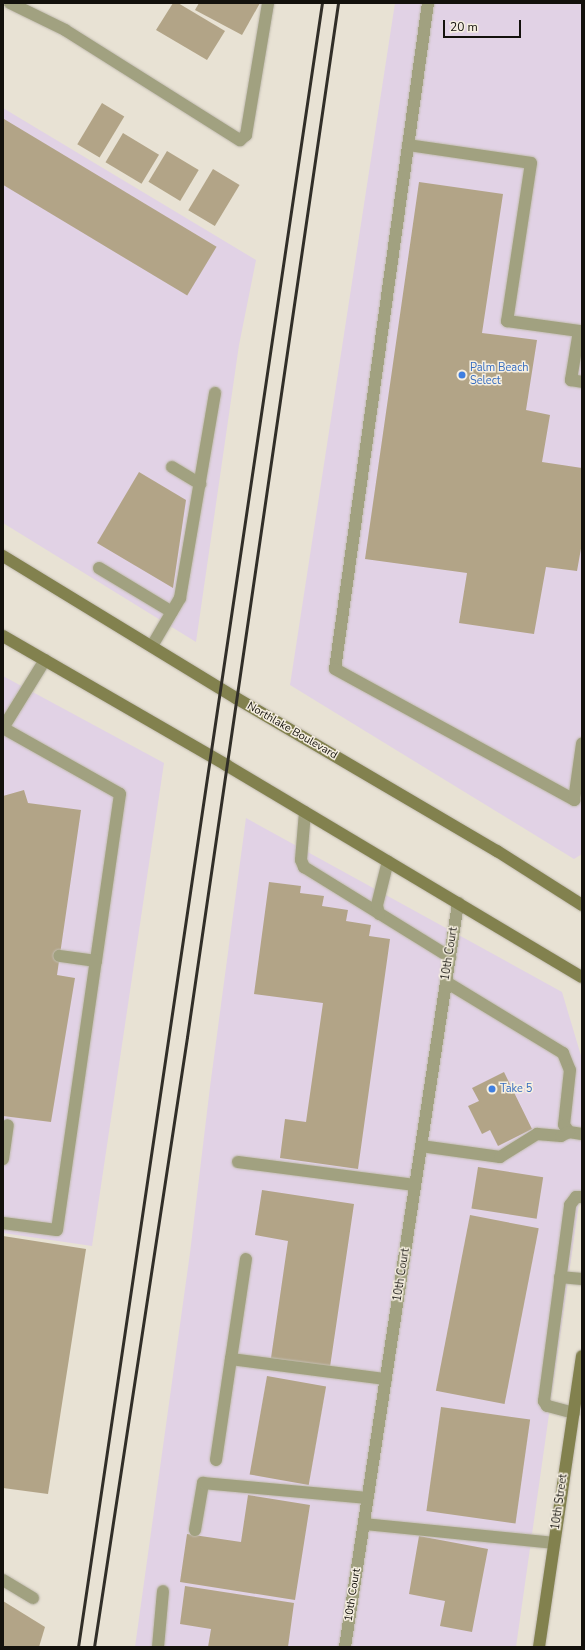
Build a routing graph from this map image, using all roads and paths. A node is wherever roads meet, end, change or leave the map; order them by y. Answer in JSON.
{"nodes":[{"id":1,"x":10,"y":3,"type":"edge"},
{"id":2,"x":268,"y":3,"type":"edge"},
{"id":3,"x":428,"y":3,"type":"edge"},
{"id":4,"x":408,"y":144,"type":"junction"},
{"id":5,"x":582,"y":382,"type":"edge"},
{"id":6,"x":216,"y":393,"type":"dead end"},
{"id":7,"x":172,"y":468,"type":"dead end"},
{"id":8,"x":200,"y":484,"type":"junction"},
{"id":9,"x":3,"y":556,"type":"edge"},
{"id":10,"x":99,"y":568,"type":"dead end"},
{"id":11,"x":172,"y":612,"type":"junction"},
{"id":12,"x":3,"y":636,"type":"edge"},
{"id":13,"x":152,"y":646,"type":"junction"},
{"id":14,"x":45,"y":660,"type":"junction"},
{"id":15,"x":3,"y":728,"type":"edge"},
{"id":16,"x":582,"y":744,"type":"edge"},
{"id":17,"x":305,"y":812,"type":"junction"},
{"id":18,"x":388,"y":861,"type":"junction"},
{"id":19,"x":458,"y":903,"type":"junction"},
{"id":20,"x":582,"y":905,"type":"edge"},
{"id":21,"x":379,"y":914,"type":"junction"},
{"id":22,"x":59,"y":956,"type":"dead end"},
{"id":23,"x":450,"y":957,"type":"junction"},
{"id":24,"x":96,"y":961,"type":"junction"},
{"id":25,"x":582,"y":977,"type":"edge"},
{"id":26,"x":446,"y":982,"type":"junction"},
{"id":27,"x":8,"y":1125,"type":"dead end"},
{"id":28,"x":568,"y":1132,"type":"junction"},
{"id":29,"x":582,"y":1134,"type":"edge"},
{"id":30,"x":421,"y":1146,"type":"junction"},
{"id":31,"x":3,"y":1159,"type":"edge"},
{"id":32,"x":238,"y":1162,"type":"dead end"},
{"id":33,"x":415,"y":1185,"type":"junction"},
{"id":34,"x":582,"y":1197,"type":"edge"},
{"id":35,"x":3,"y":1222,"type":"edge"},
{"id":36,"x":246,"y":1259,"type":"dead end"},
{"id":37,"x":560,"y":1277,"type":"junction"},
{"id":38,"x":582,"y":1279,"type":"edge"},
{"id":39,"x":582,"y":1356,"type":"edge"},
{"id":40,"x":231,"y":1359,"type":"junction"},
{"id":41,"x":386,"y":1379,"type":"junction"},
{"id":42,"x":574,"y":1413,"type":"junction"},
{"id":43,"x":216,"y":1460,"type":"dead end"},
{"id":44,"x":367,"y":1498,"type":"junction"},
{"id":45,"x":364,"y":1524,"type":"junction"},
{"id":46,"x":195,"y":1530,"type":"dead end"},
{"id":47,"x":554,"y":1543,"type":"junction"},
{"id":48,"x":3,"y":1580,"type":"edge"},
{"id":49,"x":163,"y":1591,"type":"dead end"},
{"id":50,"x":33,"y":1598,"type":"dead end"},
{"id":51,"x":158,"y":1647,"type":"edge"},
{"id":52,"x":345,"y":1647,"type":"edge"},
{"id":53,"x":539,"y":1647,"type":"edge"}],
"edges":[{"from":1,"to":2,"type":"street"},
{"from":3,"to":4,"type":"street"},
{"from":4,"to":5,"type":"street"},
{"from":4,"to":16,"type":"street"},
{"from":6,"to":8,"type":"street"},
{"from":7,"to":8,"type":"street"},
{"from":8,"to":11,"type":"street"},
{"from":9,"to":13,"type":"main road","name":"Northlake Boulevard"},
{"from":10,"to":11,"type":"street"},
{"from":11,"to":13,"type":"street"},
{"from":12,"to":14,"type":"main road"},
{"from":13,"to":20,"type":"main road","name":"Northlake Boulevard"},
{"from":14,"to":15,"type":"street"},
{"from":14,"to":17,"type":"main road"},
{"from":15,"to":24,"type":"street"},
{"from":17,"to":18,"type":"main road"},
{"from":17,"to":21,"type":"street"},
{"from":18,"to":19,"type":"main road"},
{"from":18,"to":21,"type":"street"},
{"from":19,"to":23,"type":"street","name":"10th Court"},
{"from":19,"to":25,"type":"main road"},
{"from":21,"to":23,"type":"street"},
{"from":22,"to":24,"type":"street"},
{"from":23,"to":26,"type":"street","name":"10th Court"},
{"from":24,"to":35,"type":"street"},
{"from":26,"to":28,"type":"street"},
{"from":26,"to":30,"type":"street","name":"10th Court"},
{"from":27,"to":31,"type":"street"},
{"from":28,"to":29,"type":"street"},
{"from":28,"to":30,"type":"street"},
{"from":30,"to":33,"type":"street","name":"10th Court"},
{"from":32,"to":33,"type":"street"},
{"from":33,"to":41,"type":"street","name":"10th Court"},
{"from":34,"to":37,"type":"street"},
{"from":36,"to":40,"type":"street"},
{"from":37,"to":38,"type":"street"},
{"from":37,"to":42,"type":"street"},
{"from":39,"to":42,"type":"main road","name":"10th Street"},
{"from":40,"to":41,"type":"street"},
{"from":40,"to":43,"type":"street"},
{"from":41,"to":44,"type":"street","name":"10th Court"},
{"from":42,"to":47,"type":"main road","name":"10th Street"},
{"from":44,"to":45,"type":"street","name":"10th Court"},
{"from":44,"to":46,"type":"street"},
{"from":45,"to":47,"type":"street"},
{"from":45,"to":52,"type":"street","name":"10th Court"},
{"from":47,"to":53,"type":"main road","name":"10th Street"},
{"from":48,"to":50,"type":"street"},
{"from":49,"to":51,"type":"street"}]}
